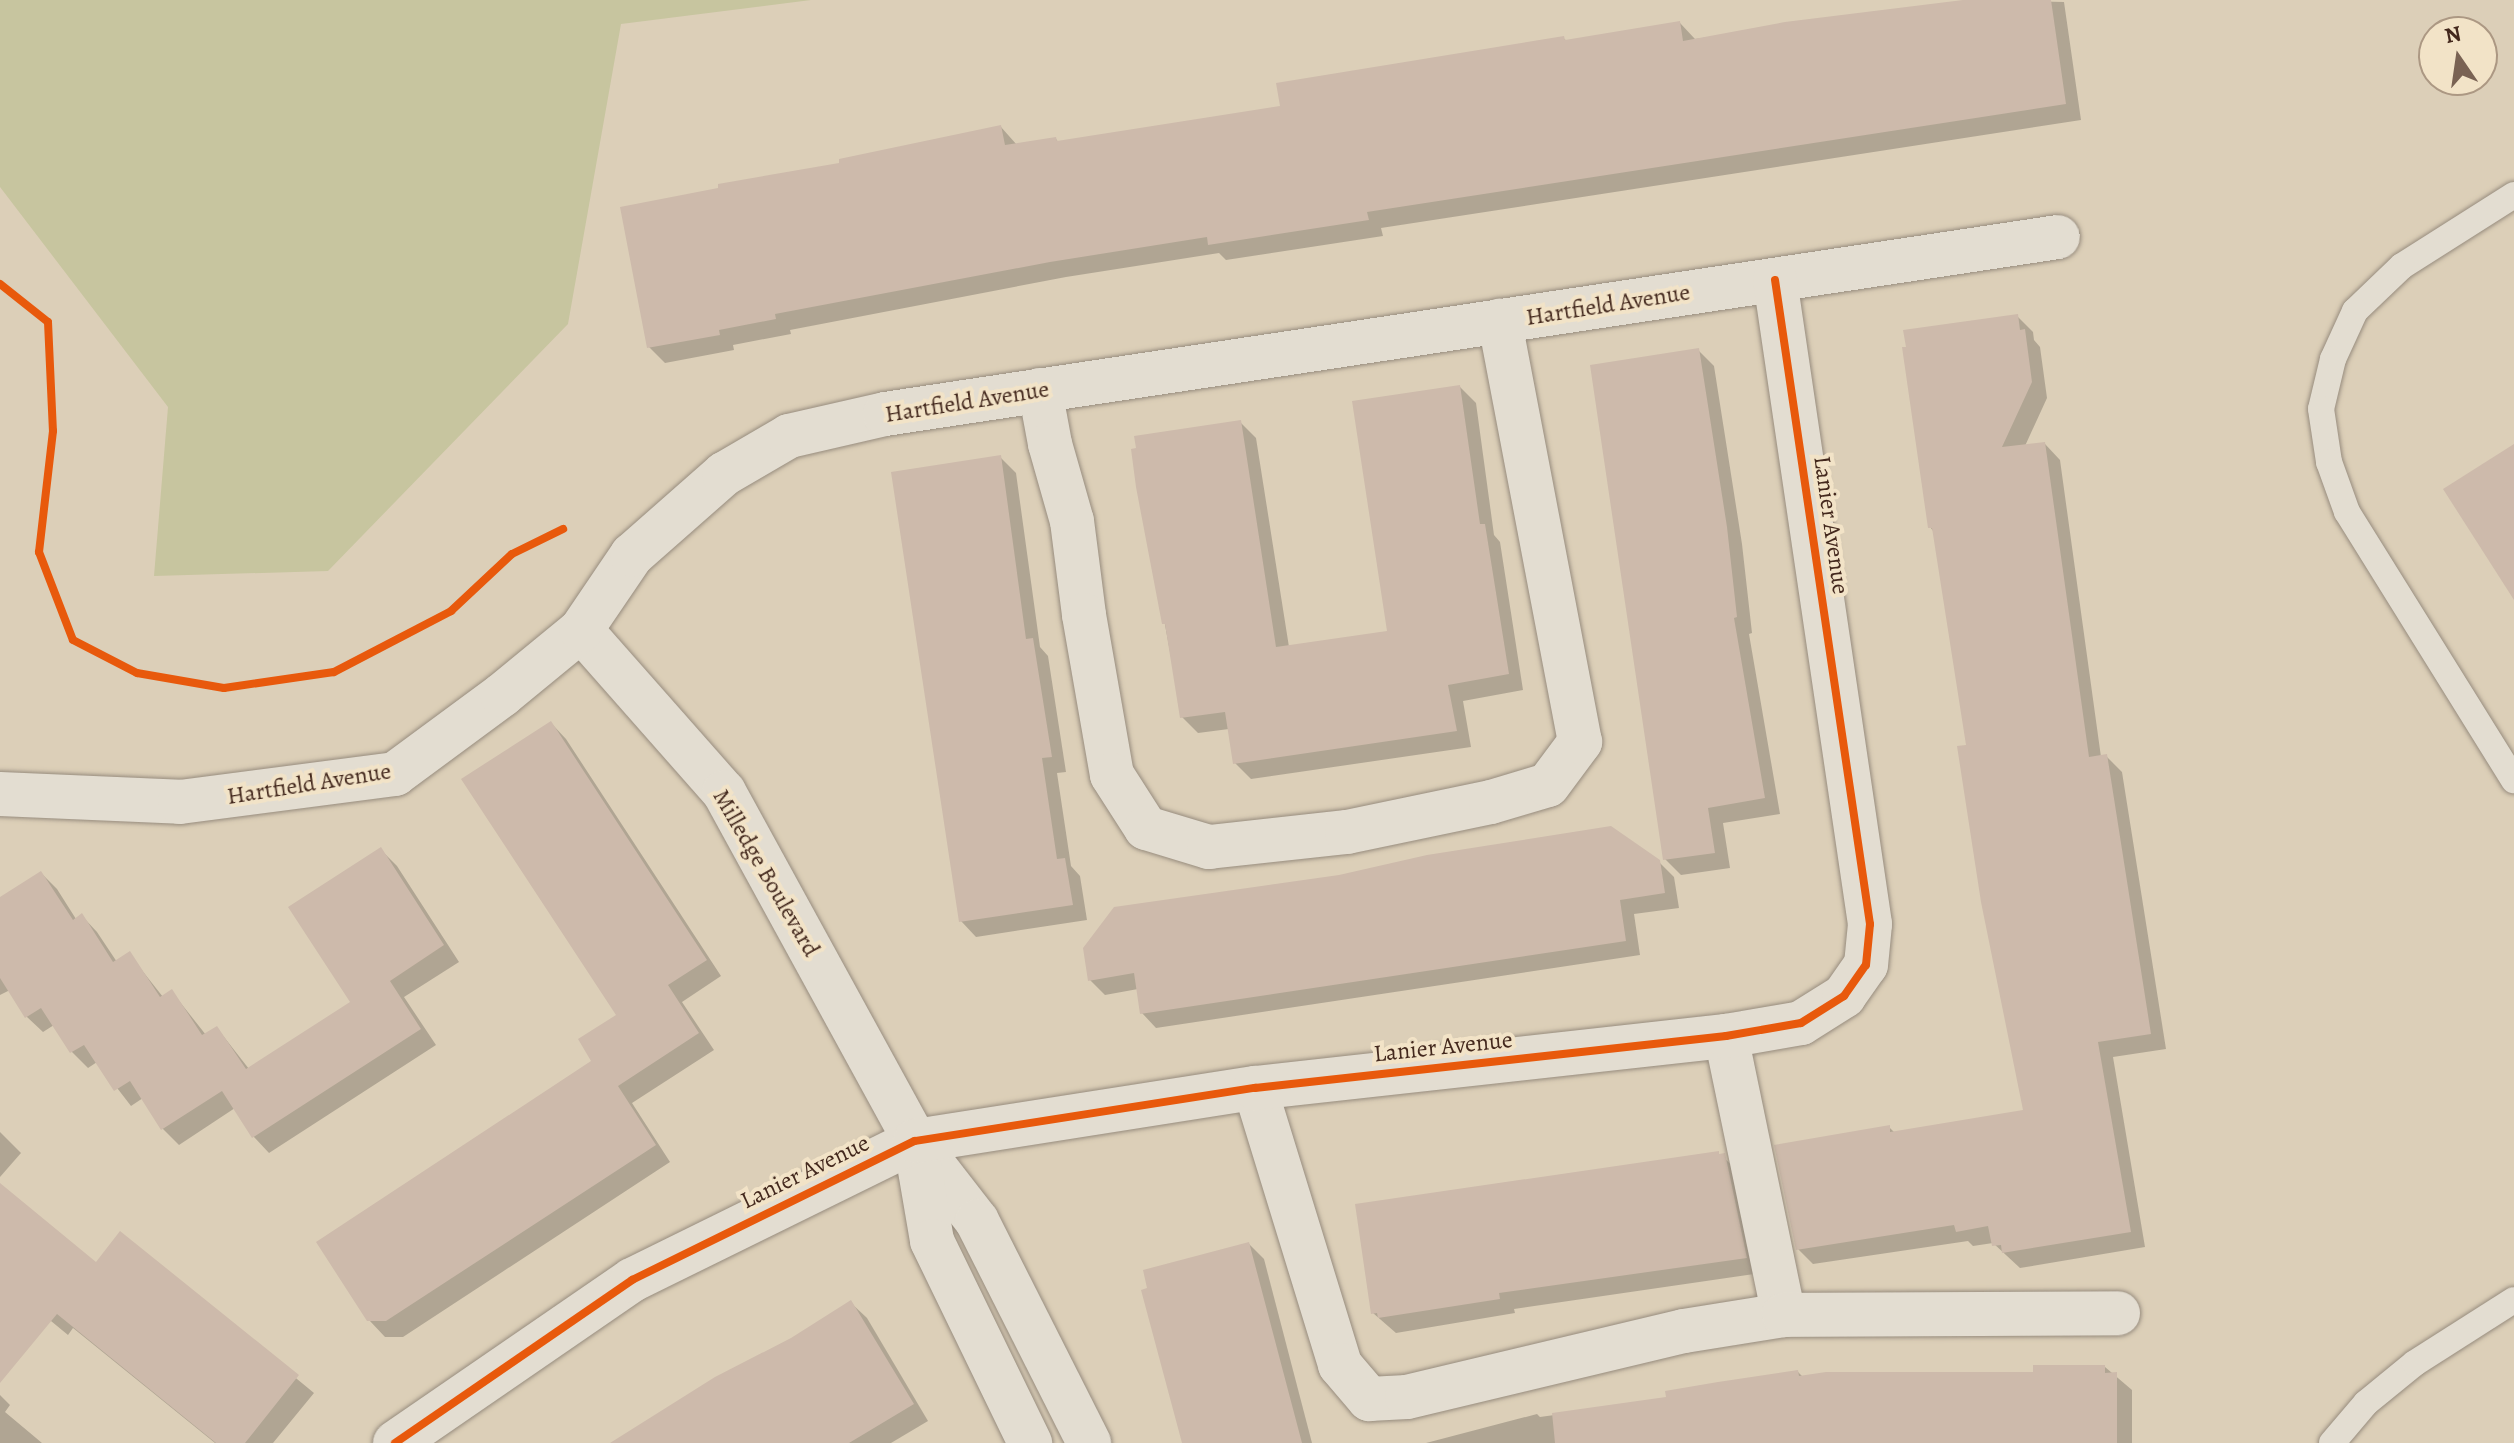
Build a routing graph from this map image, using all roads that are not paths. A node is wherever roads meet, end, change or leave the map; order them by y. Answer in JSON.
{"nodes":[{"id":1,"x":2514,"y":195,"type":"edge"},
{"id":2,"x":2058,"y":237,"type":"dead end"},
{"id":3,"x":1775,"y":280,"type":"junction"},
{"id":4,"x":1500,"y":321,"type":"junction"},
{"id":5,"x":1040,"y":390,"type":"junction"},
{"id":6,"x":581,"y":630,"type":"junction"},
{"id":7,"x":2514,"y":780,"type":"edge"},
{"id":8,"x":0,"y":794,"type":"edge"},
{"id":9,"x":1726,"y":1036,"type":"junction"},
{"id":10,"x":1255,"y":1088,"type":"junction"},
{"id":11,"x":915,"y":1141,"type":"junction"},
{"id":12,"x":2514,"y":1300,"type":"edge"},
{"id":13,"x":2118,"y":1313,"type":"dead end"},
{"id":14,"x":1784,"y":1315,"type":"junction"},
{"id":15,"x":395,"y":1443,"type":"edge"},
{"id":16,"x":1030,"y":1443,"type":"edge"},
{"id":17,"x":1089,"y":1443,"type":"edge"},
{"id":18,"x":2332,"y":1443,"type":"edge"}],
"edges":[{"from":1,"to":7,"type":"lane"},
{"from":2,"to":3,"type":"street","name":"Hartfield Avenue"},
{"from":3,"to":4,"type":"street","name":"Hartfield Avenue"},
{"from":3,"to":9,"type":"street","name":"Lanier Avenue"},
{"from":4,"to":5,"type":"street","name":"Hartfield Avenue"},
{"from":4,"to":5,"type":"street"},
{"from":5,"to":6,"type":"street","name":"Hartfield Avenue"},
{"from":6,"to":8,"type":"street","name":"Hartfield Avenue"},
{"from":6,"to":11,"type":"street","name":"Milledge Boulevard"},
{"from":9,"to":10,"type":"street","name":"Lanier Avenue"},
{"from":9,"to":14,"type":"street"},
{"from":10,"to":11,"type":"street","name":"Lanier Avenue"},
{"from":10,"to":14,"type":"street"},
{"from":11,"to":15,"type":"street","name":"Lanier Avenue"},
{"from":11,"to":16,"type":"street","name":"Milledge Boulevard"},
{"from":11,"to":17,"type":"street","name":"Milledge Boulevard"},
{"from":12,"to":18,"type":"lane"},
{"from":13,"to":14,"type":"street"}]}
